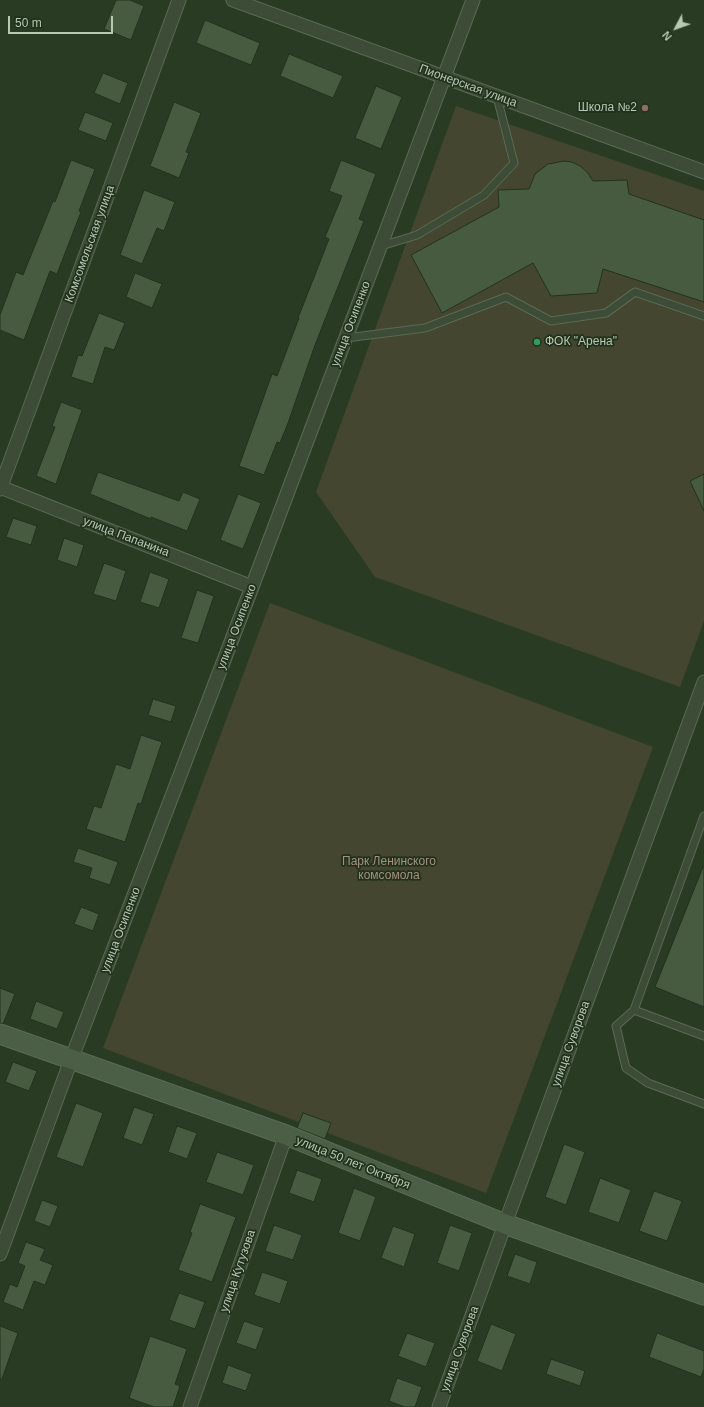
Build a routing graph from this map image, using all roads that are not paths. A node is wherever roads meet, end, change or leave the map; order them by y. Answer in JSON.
{"nodes":[{"id":1,"x":179,"y":0,"type":"edge"},
{"id":2,"x":233,"y":0,"type":"edge"},
{"id":3,"x":473,"y":0,"type":"edge"},
{"id":4,"x":444,"y":78,"type":"junction"},
{"id":5,"x":497,"y":97,"type":"junction"},
{"id":6,"x":704,"y":172,"type":"edge"},
{"id":7,"x":381,"y":246,"type":"junction"},
{"id":8,"x":704,"y":316,"type":"edge"},
{"id":9,"x":346,"y":338,"type":"junction"},
{"id":10,"x":0,"y":488,"type":"edge"},
{"id":11,"x":252,"y":587,"type":"junction"},
{"id":12,"x":704,"y":682,"type":"edge"},
{"id":13,"x":704,"y":816,"type":"edge"},
{"id":14,"x":634,"y":1010,"type":"junction"},
{"id":15,"x":0,"y":1034,"type":"edge"},
{"id":16,"x":704,"y":1036,"type":"edge"},
{"id":17,"x":71,"y":1060,"type":"junction"},
{"id":18,"x":704,"y":1104,"type":"edge"},
{"id":19,"x":286,"y":1136,"type":"junction"},
{"id":20,"x":505,"y":1224,"type":"junction"},
{"id":21,"x":0,"y":1254,"type":"edge"},
{"id":22,"x":704,"y":1295,"type":"edge"},
{"id":23,"x":190,"y":1407,"type":"edge"},
{"id":24,"x":440,"y":1407,"type":"edge"}],
"edges":[{"from":1,"to":10,"type":"street","name":"Комсомольская улица"},
{"from":2,"to":4,"type":"street","name":"Пионерская улица"},
{"from":3,"to":4,"type":"street","name":"улица Осипенко"},
{"from":4,"to":5,"type":"street","name":"Пионерская улица"},
{"from":4,"to":7,"type":"street","name":"улица Осипенко"},
{"from":5,"to":6,"type":"street","name":"Пионерская улица"},
{"from":5,"to":7,"type":"lane"},
{"from":7,"to":9,"type":"street","name":"улица Осипенко"},
{"from":8,"to":9,"type":"lane"},
{"from":9,"to":11,"type":"street","name":"улица Осипенко"},
{"from":10,"to":11,"type":"street","name":"улица Папанина"},
{"from":11,"to":17,"type":"street","name":"улица Осипенко"},
{"from":12,"to":20,"type":"street","name":"улица Суворова"},
{"from":13,"to":14,"type":"lane"},
{"from":14,"to":16,"type":"lane"},
{"from":14,"to":18,"type":"lane"},
{"from":15,"to":17,"type":"street","name":"улица 50 лет Октября"},
{"from":17,"to":19,"type":"street","name":"улица 50 лет Октября"},
{"from":17,"to":21,"type":"street","name":"улица Осипенко"},
{"from":19,"to":20,"type":"street","name":"улица 50 лет Октября"},
{"from":19,"to":23,"type":"street","name":"улица Кутузова"},
{"from":20,"to":22,"type":"street","name":"улица 50 лет Октября"},
{"from":20,"to":24,"type":"street","name":"улица Суворова"}]}
